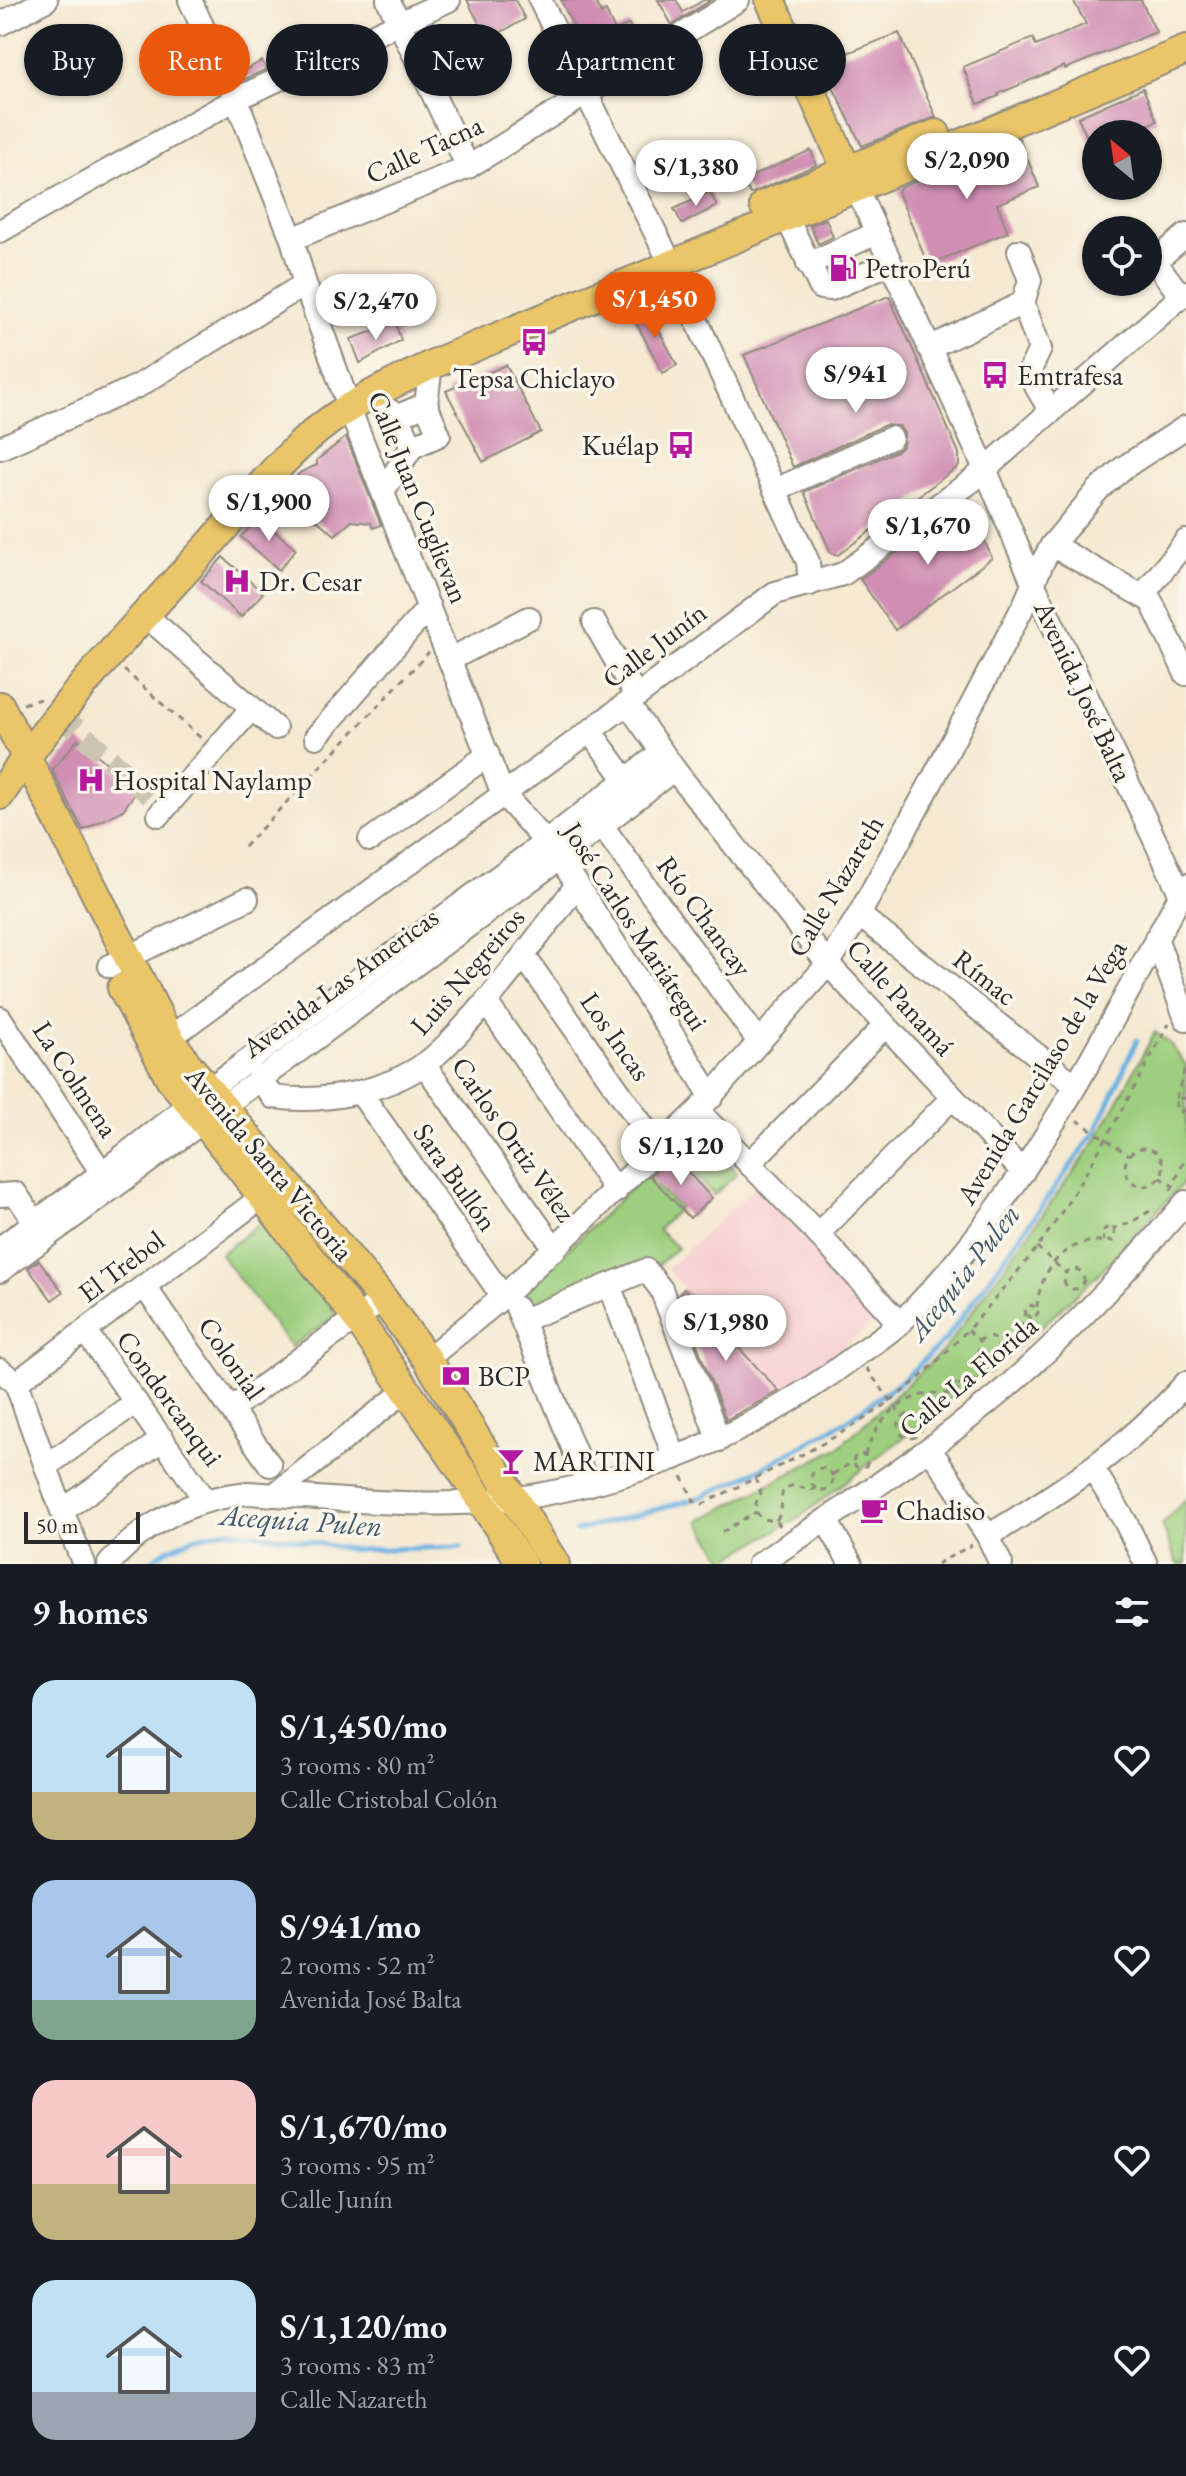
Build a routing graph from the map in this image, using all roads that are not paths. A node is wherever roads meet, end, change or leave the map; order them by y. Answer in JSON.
{"nodes":[{"id":1,"x":46,"y":0,"type":"edge"},
{"id":2,"x":190,"y":0,"type":"edge"},
{"id":3,"x":388,"y":0,"type":"edge"},
{"id":4,"x":449,"y":0,"type":"edge"},
{"id":5,"x":540,"y":0,"type":"edge"},
{"id":6,"x":738,"y":0,"type":"edge"},
{"id":7,"x":770,"y":0,"type":"edge"},
{"id":8,"x":0,"y":24,"type":"edge"},
{"id":9,"x":398,"y":24,"type":"junction"},
{"id":10,"x":552,"y":24,"type":"edge"},
{"id":11,"x":699,"y":24,"type":"edge"},
{"id":12,"x":1186,"y":35,"type":"edge"},
{"id":13,"x":1186,"y":50,"type":"edge"},
{"id":14,"x":582,"y":96,"type":"edge"},
{"id":15,"x":588,"y":96,"type":"edge"},
{"id":16,"x":236,"y":99,"type":"junction"},
{"id":17,"x":468,"y":167,"type":"junction"},
{"id":18,"x":851,"y":178,"type":"junction"},
{"id":19,"x":791,"y":225,"type":"junction"},
{"id":20,"x":0,"y":231,"type":"edge"},
{"id":21,"x":877,"y":233,"type":"junction"},
{"id":22,"x":1186,"y":235,"type":"edge"},
{"id":23,"x":292,"y":239,"type":"junction"},
{"id":24,"x":1019,"y":251,"type":"dead end"},
{"id":25,"x":666,"y":256,"type":"junction"},
{"id":26,"x":890,"y":263,"type":"junction"},
{"id":27,"x":808,"y":264,"type":"junction"},
{"id":28,"x":305,"y":284,"type":"junction"},
{"id":29,"x":1184,"y":294,"type":"edge"},
{"id":30,"x":1023,"y":303,"type":"junction"},
{"id":31,"x":929,"y":348,"type":"junction"},
{"id":32,"x":431,"y":365,"type":"junction"},
{"id":33,"x":426,"y":404,"type":"junction"},
{"id":34,"x":354,"y":405,"type":"junction"},
{"id":35,"x":1051,"y":412,"type":"junction"},
{"id":36,"x":400,"y":420,"type":"junction"},
{"id":37,"x":1186,"y":427,"type":"edge"},
{"id":38,"x":891,"y":438,"type":"dead end"},
{"id":39,"x":412,"y":447,"type":"junction"},
{"id":40,"x":0,"y":448,"type":"edge"},
{"id":41,"x":986,"y":471,"type":"junction"},
{"id":42,"x":775,"y":490,"type":"junction"},
{"id":43,"x":383,"y":491,"type":"junction"},
{"id":44,"x":1186,"y":541,"type":"edge"},
{"id":45,"x":1052,"y":545,"type":"junction"},
{"id":46,"x":1033,"y":583,"type":"junction"},
{"id":47,"x":810,"y":584,"type":"junction"},
{"id":48,"x":1143,"y":595,"type":"junction"},
{"id":49,"x":429,"y":607,"type":"junction"},
{"id":50,"x":145,"y":615,"type":"junction"},
{"id":51,"x":529,"y":618,"type":"dead end"},
{"id":52,"x":594,"y":622,"type":"dead end"},
{"id":53,"x":451,"y":659,"type":"junction"},
{"id":54,"x":1186,"y":674,"type":"edge"},
{"id":55,"x":631,"y":700,"type":"junction"},
{"id":56,"x":12,"y":705,"type":"edge"},
{"id":57,"x":252,"y":708,"type":"junction"},
{"id":58,"x":275,"y":728,"type":"dead end"},
{"id":59,"x":590,"y":731,"type":"junction"},
{"id":60,"x":316,"y":737,"type":"dead end"},
{"id":61,"x":488,"y":755,"type":"junction"},
{"id":62,"x":668,"y":761,"type":"junction"},
{"id":63,"x":10,"y":766,"type":"edge"},
{"id":64,"x":626,"y":780,"type":"junction"},
{"id":65,"x":503,"y":794,"type":"junction"},
{"id":66,"x":159,"y":815,"type":"dead end"},
{"id":67,"x":602,"y":826,"type":"junction"},
{"id":68,"x":370,"y":840,"type":"dead end"},
{"id":69,"x":553,"y":850,"type":"junction"},
{"id":70,"x":577,"y":885,"type":"junction"},
{"id":71,"x":1184,"y":892,"type":"edge"},
{"id":72,"x":247,"y":899,"type":"dead end"},
{"id":73,"x":859,"y":915,"type":"junction"},
{"id":74,"x":1156,"y":938,"type":"junction"},
{"id":75,"x":524,"y":956,"type":"junction"},
{"id":76,"x":119,"y":962,"type":"junction"},
{"id":77,"x":828,"y":964,"type":"junction"},
{"id":78,"x":486,"y":1002,"type":"junction"},
{"id":79,"x":1183,"y":1012,"type":"edge"},
{"id":80,"x":0,"y":1018,"type":"edge"},
{"id":81,"x":885,"y":1026,"type":"junction"},
{"id":82,"x":759,"y":1042,"type":"junction"},
{"id":83,"x":162,"y":1044,"type":"junction"},
{"id":84,"x":424,"y":1064,"type":"junction"},
{"id":85,"x":259,"y":1078,"type":"junction"},
{"id":86,"x":1075,"y":1085,"type":"junction"},
{"id":87,"x":360,"y":1092,"type":"junction"},
{"id":88,"x":952,"y":1098,"type":"junction"},
{"id":89,"x":705,"y":1104,"type":"junction"},
{"id":90,"x":206,"y":1105,"type":"junction"},
{"id":91,"x":659,"y":1149,"type":"junction"},
{"id":92,"x":749,"y":1164,"type":"junction"},
{"id":93,"x":1023,"y":1172,"type":"junction"},
{"id":94,"x":102,"y":1173,"type":"junction"},
{"id":95,"x":616,"y":1191,"type":"junction"},
{"id":96,"x":1177,"y":1193,"type":"edge"},
{"id":97,"x":0,"y":1195,"type":"edge"},
{"id":98,"x":262,"y":1197,"type":"junction"},
{"id":99,"x":40,"y":1229,"type":"junction"},
{"id":100,"x":818,"y":1234,"type":"junction"},
{"id":101,"x":0,"y":1248,"type":"edge"},
{"id":102,"x":555,"y":1249,"type":"junction"},
{"id":103,"x":0,"y":1271,"type":"edge"},
{"id":104,"x":609,"y":1285,"type":"junction"},
{"id":105,"x":144,"y":1286,"type":"junction"},
{"id":106,"x":506,"y":1294,"type":"junction"},
{"id":107,"x":383,"y":1299,"type":"junction"},
{"id":108,"x":356,"y":1317,"type":"junction"},
{"id":109,"x":523,"y":1320,"type":"junction"},
{"id":110,"x":899,"y":1323,"type":"junction"},
{"id":111,"x":85,"y":1331,"type":"junction"},
{"id":112,"x":427,"y":1359,"type":"junction"},
{"id":113,"x":8,"y":1376,"type":"edge"},
{"id":114,"x":1186,"y":1383,"type":"edge"},
{"id":115,"x":406,"y":1390,"type":"junction"},
{"id":116,"x":136,"y":1402,"type":"junction"},
{"id":117,"x":231,"y":1409,"type":"junction"},
{"id":118,"x":163,"y":1439,"type":"junction"},
{"id":119,"x":719,"y":1440,"type":"junction"},
{"id":120,"x":930,"y":1449,"type":"junction"},
{"id":121,"x":675,"y":1458,"type":"junction"},
{"id":122,"x":270,"y":1465,"type":"dead end"},
{"id":123,"x":46,"y":1466,"type":"junction"},
{"id":124,"x":1093,"y":1469,"type":"junction"},
{"id":125,"x":588,"y":1485,"type":"junction"},
{"id":126,"x":274,"y":1495,"type":"junction"},
{"id":127,"x":514,"y":1498,"type":"junction"},
{"id":128,"x":206,"y":1501,"type":"junction"},
{"id":129,"x":482,"y":1502,"type":"junction"},
{"id":130,"x":62,"y":1511,"type":"junction"},
{"id":131,"x":826,"y":1520,"type":"junction"},
{"id":132,"x":988,"y":1536,"type":"junction"},
{"id":133,"x":84,"y":1564,"type":"edge"},
{"id":134,"x":109,"y":1564,"type":"edge"},
{"id":135,"x":522,"y":1564,"type":"edge"},
{"id":136,"x":555,"y":1564,"type":"edge"},
{"id":137,"x":759,"y":1564,"type":"edge"},
{"id":138,"x":851,"y":1564,"type":"edge"},
{"id":139,"x":1001,"y":1564,"type":"edge"},
{"id":140,"x":1146,"y":1564,"type":"edge"}],
"edges":[{"from":1,"to":8,"type":"street"},
{"from":2,"to":16,"type":"street","name":"Calle Juan Cuglievan"},
{"from":3,"to":9,"type":"street"},
{"from":4,"to":9,"type":"street"},
{"from":5,"to":10,"type":"street"},
{"from":6,"to":11,"type":"street","name":"Calle Tacna"},
{"from":7,"to":18,"type":"main road","name":"Avenida José Balta"},
{"from":9,"to":16,"type":"street"},
{"from":9,"to":17,"type":"street"},
{"from":12,"to":18,"type":"main road"},
{"from":13,"to":18,"type":"main road"},
{"from":14,"to":17,"type":"street","name":"Calle Tacna"},
{"from":15,"to":25,"type":"street"},
{"from":16,"to":20,"type":"street"},
{"from":16,"to":23,"type":"street","name":"Calle Juan Cuglievan"},
{"from":17,"to":23,"type":"street","name":"Calle Tacna"},
{"from":18,"to":19,"type":"main road"},
{"from":18,"to":21,"type":"street","name":"Avenida José Balta"},
{"from":18,"to":25,"type":"main road"},
{"from":19,"to":25,"type":"main road"},
{"from":19,"to":27,"type":"street"},
{"from":21,"to":26,"type":"street","name":"Avenida José Balta"},
{"from":21,"to":27,"type":"street"},
{"from":22,"to":29,"type":"street"},
{"from":23,"to":28,"type":"street","name":"Calle Juan Cuglievan"},
{"from":24,"to":30,"type":"street"},
{"from":25,"to":32,"type":"main road"},
{"from":25,"to":34,"type":"main road"},
{"from":25,"to":42,"type":"street"},
{"from":26,"to":27,"type":"street"},
{"from":26,"to":31,"type":"street","name":"Avenida José Balta"},
{"from":28,"to":34,"type":"street","name":"Calle Juan Cuglievan"},
{"from":28,"to":40,"type":"street"},
{"from":29,"to":35,"type":"street","name":"Calle Junín"},
{"from":30,"to":31,"type":"street"},
{"from":30,"to":35,"type":"street"},
{"from":31,"to":41,"type":"street","name":"Avenida José Balta"},
{"from":32,"to":33,"type":"street"},
{"from":32,"to":34,"type":"main road"},
{"from":33,"to":36,"type":"street"},
{"from":33,"to":39,"type":"street"},
{"from":34,"to":36,"type":"street"},
{"from":34,"to":43,"type":"street","name":"Calle Juan Cuglievan"},
{"from":34,"to":50,"type":"main road"},
{"from":34,"to":63,"type":"main road"},
{"from":35,"to":41,"type":"street","name":"Calle Junín"},
{"from":36,"to":39,"type":"street"},
{"from":37,"to":45,"type":"street","name":"Calle Nazareth"},
{"from":38,"to":42,"type":"street"},
{"from":39,"to":43,"type":"street"},
{"from":41,"to":46,"type":"street","name":"Avenida José Balta"},
{"from":41,"to":47,"type":"street","name":"Calle Junín"},
{"from":42,"to":47,"type":"street"},
{"from":43,"to":49,"type":"street","name":"Calle Juan Cuglievan"},
{"from":44,"to":48,"type":"street"},
{"from":45,"to":46,"type":"street","name":"Calle Nazareth"},
{"from":45,"to":48,"type":"street"},
{"from":46,"to":71,"type":"street","name":"Avenida José Balta"},
{"from":46,"to":73,"type":"street","name":"Calle Nazareth"},
{"from":47,"to":55,"type":"street","name":"Calle Junín"},
{"from":48,"to":54,"type":"street"},
{"from":49,"to":53,"type":"street","name":"Calle Juan Cuglievan"},
{"from":49,"to":60,"type":"street"},
{"from":50,"to":57,"type":"street"},
{"from":50,"to":63,"type":"main road"},
{"from":51,"to":53,"type":"street"},
{"from":52,"to":55,"type":"street","name":"Calle Panamá"},
{"from":53,"to":61,"type":"street","name":"Calle Juan Cuglievan"},
{"from":55,"to":59,"type":"street","name":"Calle Junín"},
{"from":55,"to":62,"type":"street","name":"Calle Panamá"},
{"from":56,"to":63,"type":"main road","name":"Avenida Santa Victoria"},
{"from":57,"to":58,"type":"street"},
{"from":57,"to":66,"type":"street"},
{"from":59,"to":64,"type":"street"},
{"from":59,"to":65,"type":"street","name":"Calle Junín"},
{"from":61,"to":65,"type":"street","name":"Calle Juan Cuglievan"},
{"from":61,"to":68,"type":"street"},
{"from":62,"to":64,"type":"street","name":"Avenida Las Americas"},
{"from":62,"to":67,"type":"street","name":"Avenida Las Americas"},
{"from":62,"to":77,"type":"street","name":"Calle Panamá"},
{"from":63,"to":76,"type":"main road","name":"Avenida Santa Victoria"},
{"from":64,"to":69,"type":"street","name":"Avenida Las Americas"},
{"from":65,"to":69,"type":"street","name":"José Carlos Mariátegui"},
{"from":65,"to":83,"type":"street","name":"Calle Junín"},
{"from":67,"to":69,"type":"street","name":"Avenida Las Americas"},
{"from":67,"to":82,"type":"street","name":"Río Chancay"},
{"from":69,"to":70,"type":"street","name":"José Carlos Mariátegui"},
{"from":69,"to":85,"type":"street","name":"Avenida Las Americas"},
{"from":69,"to":90,"type":"street","name":"Avenida Las Americas"},
{"from":70,"to":75,"type":"street","name":"Luis Negreiros"},
{"from":70,"to":89,"type":"street","name":"José Carlos Mariátegui"},
{"from":71,"to":74,"type":"street","name":"Avenida Garcilaso de la Vega"},
{"from":72,"to":76,"type":"street"},
{"from":73,"to":77,"type":"street","name":"Calle Nazareth"},
{"from":73,"to":86,"type":"street","name":"Rímac"},
{"from":74,"to":79,"type":"street"},
{"from":74,"to":86,"type":"street","name":"Avenida Garcilaso de la Vega"},
{"from":75,"to":78,"type":"street","name":"Luis Negreiros"},
{"from":75,"to":91,"type":"street","name":"Los Incas"},
{"from":76,"to":83,"type":"main road","name":"Avenida Santa Victoria"},
{"from":77,"to":81,"type":"street","name":"Calle Panamá"},
{"from":77,"to":82,"type":"street","name":"Calle Nazareth"},
{"from":78,"to":84,"type":"street","name":"Luis Negreiros"},
{"from":78,"to":95,"type":"street"},
{"from":80,"to":94,"type":"street","name":"La Colmena"},
{"from":81,"to":88,"type":"street","name":"Calle Panamá"},
{"from":81,"to":92,"type":"street"},
{"from":82,"to":89,"type":"street","name":"Calle Nazareth"},
{"from":83,"to":90,"type":"main road","name":"Avenida Santa Victoria"},
{"from":84,"to":87,"type":"street","name":"Luis Negreiros"},
{"from":84,"to":102,"type":"street","name":"Carlos Ortiz Vélez"},
{"from":85,"to":87,"type":"street","name":"Luis Negreiros"},
{"from":85,"to":90,"type":"street","name":"Avenida Las Americas"},
{"from":86,"to":93,"type":"street","name":"Avenida Garcilaso de la Vega"},
{"from":87,"to":106,"type":"street","name":"Sara Bullón"},
{"from":88,"to":93,"type":"street","name":"Calle Panamá"},
{"from":88,"to":100,"type":"street"},
{"from":89,"to":91,"type":"street","name":"Calle Nazareth"},
{"from":89,"to":92,"type":"street","name":"José Carlos Mariátegui"},
{"from":90,"to":94,"type":"street","name":"Avenida Las Americas"},
{"from":90,"to":98,"type":"main road","name":"Avenida Santa Victoria"},
{"from":90,"to":99,"type":"street","name":"Avenida Las Americas"},
{"from":90,"to":107,"type":"main road","name":"Avenida Santa Victoria"},
{"from":91,"to":95,"type":"street","name":"Calle Nazareth"},
{"from":92,"to":100,"type":"street","name":"José Carlos Mariátegui"},
{"from":93,"to":110,"type":"street","name":"Avenida Garcilaso de la Vega"},
{"from":94,"to":99,"type":"street","name":"Avenida Las Americas"},
{"from":95,"to":102,"type":"street","name":"Calle Nazareth"},
{"from":96,"to":120,"type":"street","name":"Calle La Florida"},
{"from":97,"to":99,"type":"street"},
{"from":98,"to":105,"type":"street","name":"El Trebol"},
{"from":98,"to":108,"type":"main road","name":"Avenida Santa Victoria"},
{"from":99,"to":101,"type":"street","name":"Avenida Las Americas"},
{"from":99,"to":103,"type":"street","name":"Avenida Las Americas"},
{"from":100,"to":110,"type":"street","name":"José Carlos Mariátegui"},
{"from":102,"to":106,"type":"street","name":"Calle Nazareth"},
{"from":104,"to":109,"type":"street"},
{"from":104,"to":119,"type":"street"},
{"from":104,"to":121,"type":"street"},
{"from":105,"to":111,"type":"street","name":"El Trebol"},
{"from":105,"to":117,"type":"street","name":"Colonial"},
{"from":106,"to":109,"type":"street","name":"Sara Bullón"},
{"from":106,"to":112,"type":"street","name":"Calle Nazareth"},
{"from":107,"to":108,"type":"street"},
{"from":107,"to":112,"type":"main road","name":"Avenida Santa Victoria"},
{"from":108,"to":115,"type":"main road","name":"Avenida Santa Victoria"},
{"from":108,"to":117,"type":"street"},
{"from":109,"to":125,"type":"street","name":"Sara Bullón"},
{"from":110,"to":119,"type":"street","name":"Avenida Garcilaso de la Vega"},
{"from":111,"to":113,"type":"street","name":"El Trebol"},
{"from":111,"to":116,"type":"street","name":"Condorcanqui"},
{"from":112,"to":127,"type":"main road","name":"Avenida Santa Victoria"},
{"from":113,"to":123,"type":"street"},
{"from":114,"to":124,"type":"street"},
{"from":115,"to":126,"type":"street"},
{"from":115,"to":129,"type":"main road","name":"Avenida Santa Victoria"},
{"from":116,"to":118,"type":"street","name":"Condorcanqui"},
{"from":116,"to":123,"type":"street"},
{"from":117,"to":122,"type":"street","name":"Colonial"},
{"from":118,"to":128,"type":"street","name":"Condorcanqui"},
{"from":118,"to":130,"type":"street"},
{"from":119,"to":121,"type":"street","name":"Avenida Garcilaso de la Vega"},
{"from":120,"to":131,"type":"street","name":"Calle La Florida"},
{"from":120,"to":132,"type":"street"},
{"from":121,"to":125,"type":"street","name":"Avenida Garcilaso de la Vega"},
{"from":123,"to":130,"type":"street"},
{"from":124,"to":132,"type":"street"},
{"from":124,"to":140,"type":"street"},
{"from":125,"to":127,"type":"street","name":"Avenida Garcilaso de la Vega"},
{"from":126,"to":128,"type":"street","name":"Avenida Garcilaso de la Vega"},
{"from":126,"to":129,"type":"street","name":"Avenida Garcilaso de la Vega"},
{"from":127,"to":129,"type":"street","name":"Avenida Garcilaso de la Vega"},
{"from":127,"to":136,"type":"main road","name":"Avenida Santa Victoria"},
{"from":128,"to":134,"type":"street","name":"Avenida Garcilaso de la Vega"},
{"from":129,"to":135,"type":"main road","name":"Avenida Santa Victoria"},
{"from":130,"to":133,"type":"street"},
{"from":131,"to":137,"type":"street","name":"Calle La Florida"},
{"from":131,"to":138,"type":"street"},
{"from":132,"to":139,"type":"street"}]}
